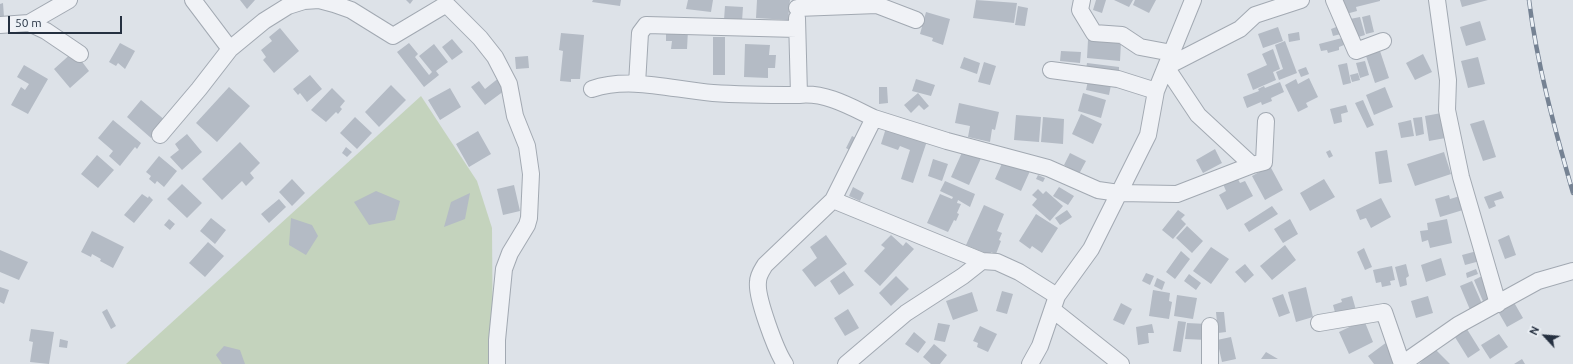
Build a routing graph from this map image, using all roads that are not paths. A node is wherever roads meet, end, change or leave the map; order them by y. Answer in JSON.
{"nodes":[{"id":1,"x":69,"y":0,"type":"edge"},
{"id":2,"x":193,"y":0,"type":"edge"},
{"id":3,"x":1082,"y":0,"type":"edge"},
{"id":4,"x":1193,"y":0,"type":"edge"},
{"id":5,"x":1301,"y":0,"type":"edge"},
{"id":6,"x":1334,"y":0,"type":"edge"},
{"id":7,"x":1437,"y":0,"type":"edge"},
{"id":8,"x":797,"y":4,"type":"edge"},
{"id":9,"x":348,"y":5,"type":"edge"},
{"id":10,"x":916,"y":20,"type":"dead end"},
{"id":11,"x":29,"y":23,"type":"junction"},
{"id":12,"x":0,"y":25,"type":"edge"},
{"id":13,"x":797,"y":29,"type":"junction"},
{"id":14,"x":1383,"y":41,"type":"dead end"},
{"id":15,"x":230,"y":48,"type":"junction"},
{"id":16,"x":80,"y":54,"type":"dead end"},
{"id":17,"x":1169,"y":60,"type":"junction"},
{"id":18,"x":1051,"y":70,"type":"dead end"},
{"id":19,"x":637,"y":84,"type":"junction"},
{"id":20,"x":592,"y":89,"type":"dead end"},
{"id":21,"x":1156,"y":91,"type":"junction"},
{"id":22,"x":799,"y":96,"type":"junction"},
{"id":23,"x":874,"y":118,"type":"junction"},
{"id":24,"x":1266,"y":121,"type":"dead end"},
{"id":25,"x":160,"y":135,"type":"dead end"},
{"id":26,"x":1252,"y":165,"type":"junction"},
{"id":27,"x":1119,"y":192,"type":"junction"},
{"id":28,"x":833,"y":200,"type":"junction"},
{"id":29,"x":982,"y":261,"type":"junction"},
{"id":30,"x":1573,"y":271,"type":"edge"},
{"id":31,"x":1055,"y":303,"type":"junction"},
{"id":32,"x":1498,"y":304,"type":"junction"},
{"id":33,"x":1319,"y":323,"type":"dead end"},
{"id":34,"x":1210,"y":326,"type":"dead end"},
{"id":35,"x":497,"y":364,"type":"edge"},
{"id":36,"x":784,"y":364,"type":"edge"},
{"id":37,"x":846,"y":364,"type":"edge"},
{"id":38,"x":1030,"y":364,"type":"edge"},
{"id":39,"x":1122,"y":364,"type":"edge"},
{"id":40,"x":1210,"y":364,"type":"edge"},
{"id":41,"x":1402,"y":364,"type":"edge"}],
"edges":[{"from":1,"to":11,"type":"street"},
{"from":2,"to":15,"type":"street"},
{"from":3,"to":17,"type":"street"},
{"from":4,"to":17,"type":"street"},
{"from":5,"to":17,"type":"street"},
{"from":6,"to":14,"type":"street"},
{"from":7,"to":32,"type":"street"},
{"from":8,"to":10,"type":"street"},
{"from":8,"to":13,"type":"street"},
{"from":9,"to":15,"type":"street"},
{"from":9,"to":35,"type":"street"},
{"from":11,"to":12,"type":"street"},
{"from":11,"to":16,"type":"street"},
{"from":13,"to":19,"type":"street"},
{"from":13,"to":22,"type":"street"},
{"from":15,"to":25,"type":"street"},
{"from":17,"to":21,"type":"street"},
{"from":17,"to":26,"type":"street"},
{"from":18,"to":21,"type":"street"},
{"from":19,"to":20,"type":"street"},
{"from":19,"to":22,"type":"street"},
{"from":21,"to":27,"type":"street"},
{"from":22,"to":23,"type":"street"},
{"from":23,"to":27,"type":"street"},
{"from":23,"to":28,"type":"street"},
{"from":24,"to":26,"type":"street"},
{"from":26,"to":27,"type":"street"},
{"from":27,"to":31,"type":"street"},
{"from":28,"to":29,"type":"street"},
{"from":28,"to":36,"type":"street"},
{"from":29,"to":31,"type":"street"},
{"from":29,"to":37,"type":"street"},
{"from":30,"to":32,"type":"street"},
{"from":31,"to":38,"type":"street"},
{"from":31,"to":39,"type":"street"},
{"from":32,"to":41,"type":"street"},
{"from":33,"to":41,"type":"street"},
{"from":34,"to":40,"type":"street"}]}
